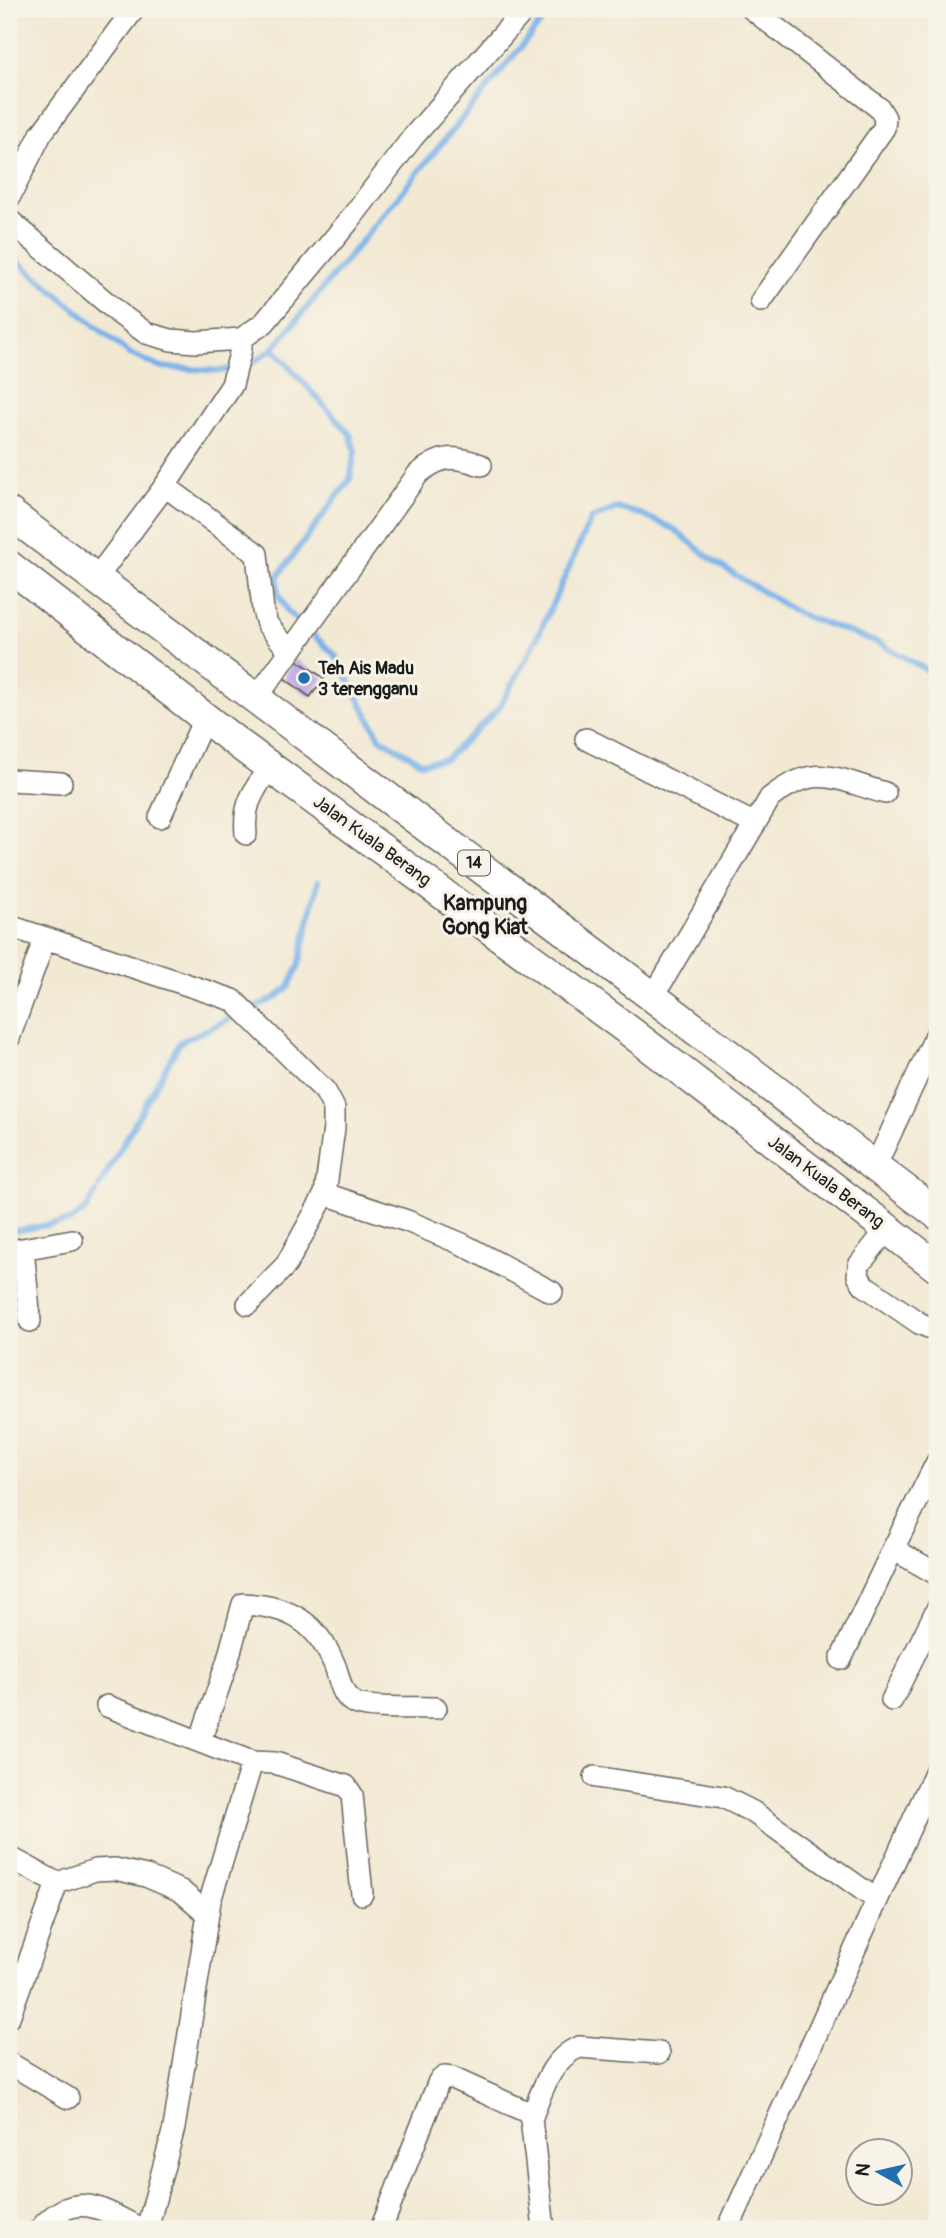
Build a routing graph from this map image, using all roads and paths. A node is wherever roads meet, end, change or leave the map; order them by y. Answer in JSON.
{"nodes":[{"id":1,"x":134,"y":9,"type":"edge"},
{"id":2,"x":525,"y":9,"type":"edge"},
{"id":3,"x":752,"y":9,"type":"edge"},
{"id":4,"x":9,"y":198,"type":"edge"},
{"id":5,"x":9,"y":220,"type":"edge"},
{"id":6,"x":761,"y":301,"type":"dead end"},
{"id":7,"x":241,"y":344,"type":"junction"},
{"id":8,"x":481,"y":465,"type":"dead end"},
{"id":9,"x":165,"y":486,"type":"junction"},
{"id":10,"x":9,"y":513,"type":"edge"},
{"id":11,"x":9,"y":566,"type":"edge"},
{"id":12,"x":95,"y":580,"type":"junction"},
{"id":13,"x":295,"y":644,"type":"junction"},
{"id":14,"x":255,"y":700,"type":"junction"},
{"id":15,"x":205,"y":718,"type":"junction"},
{"id":16,"x":586,"y":738,"type":"dead end"},
{"id":17,"x":269,"y":766,"type":"junction"},
{"id":18,"x":9,"y":780,"type":"edge"},
{"id":19,"x":61,"y":783,"type":"dead end"},
{"id":20,"x":885,"y":793,"type":"dead end"},
{"id":21,"x":160,"y":817,"type":"dead end"},
{"id":22,"x":755,"y":824,"type":"junction"},
{"id":23,"x":246,"y":834,"type":"dead end"},
{"id":24,"x":9,"y":926,"type":"edge"},
{"id":25,"x":45,"y":938,"type":"junction"},
{"id":26,"x":653,"y":997,"type":"junction"},
{"id":27,"x":937,"y":1033,"type":"edge"},
{"id":28,"x":9,"y":1038,"type":"edge"},
{"id":29,"x":875,"y":1167,"type":"junction"},
{"id":30,"x":325,"y":1194,"type":"junction"},
{"id":31,"x":937,"y":1214,"type":"edge"},
{"id":32,"x":883,"y":1226,"type":"junction"},
{"id":33,"x":72,"y":1241,"type":"dead end"},
{"id":34,"x":16,"y":1250,"type":"edge"},
{"id":35,"x":937,"y":1267,"type":"edge"},
{"id":36,"x":552,"y":1293,"type":"dead end"},
{"id":37,"x":248,"y":1304,"type":"dead end"},
{"id":38,"x":30,"y":1321,"type":"dead end"},
{"id":39,"x":937,"y":1324,"type":"edge"},
{"id":40,"x":937,"y":1462,"type":"edge"},
{"id":41,"x":893,"y":1549,"type":"junction"},
{"id":42,"x":937,"y":1574,"type":"edge"},
{"id":43,"x":937,"y":1609,"type":"edge"},
{"id":44,"x":841,"y":1659,"type":"dead end"},
{"id":45,"x":892,"y":1700,"type":"dead end"},
{"id":46,"x":107,"y":1706,"type":"dead end"},
{"id":47,"x":436,"y":1708,"type":"dead end"},
{"id":48,"x":201,"y":1741,"type":"junction"},
{"id":49,"x":253,"y":1762,"type":"junction"},
{"id":50,"x":937,"y":1768,"type":"edge"},
{"id":51,"x":596,"y":1777,"type":"dead end"},
{"id":52,"x":9,"y":1857,"type":"edge"},
{"id":53,"x":57,"y":1883,"type":"junction"},
{"id":54,"x":362,"y":1894,"type":"dead end"},
{"id":55,"x":877,"y":1900,"type":"junction"},
{"id":56,"x":208,"y":1914,"type":"junction"},
{"id":57,"x":9,"y":2017,"type":"edge"},
{"id":58,"x":659,"y":2053,"type":"dead end"},
{"id":59,"x":9,"y":2063,"type":"edge"},
{"id":60,"x":68,"y":2098,"type":"dead end"},
{"id":61,"x":531,"y":2119,"type":"junction"},
{"id":62,"x":40,"y":2229,"type":"edge"},
{"id":63,"x":141,"y":2229,"type":"edge"},
{"id":64,"x":148,"y":2229,"type":"edge"},
{"id":65,"x":381,"y":2229,"type":"edge"},
{"id":66,"x":544,"y":2229,"type":"edge"},
{"id":67,"x":728,"y":2229,"type":"edge"}],
"edges":[{"from":1,"to":4,"type":"street"},
{"from":2,"to":7,"type":"street"},
{"from":3,"to":6,"type":"street"},
{"from":5,"to":7,"type":"street"},
{"from":7,"to":9,"type":"street"},
{"from":8,"to":13,"type":"street"},
{"from":9,"to":12,"type":"street"},
{"from":9,"to":13,"type":"street"},
{"from":10,"to":12,"type":"highway","number":"14"},
{"from":11,"to":15,"type":"highway","name":"Jalan Kuala Berang","number":"14"},
{"from":12,"to":14,"type":"highway","number":"14"},
{"from":13,"to":14,"type":"street"},
{"from":14,"to":26,"type":"highway","number":"14"},
{"from":15,"to":17,"type":"highway","name":"Jalan Kuala Berang","number":"14"},
{"from":15,"to":21,"type":"street"},
{"from":16,"to":22,"type":"street"},
{"from":17,"to":23,"type":"street"},
{"from":17,"to":32,"type":"highway","name":"Jalan Kuala Berang","number":"14"},
{"from":18,"to":19,"type":"street"},
{"from":20,"to":22,"type":"street"},
{"from":22,"to":26,"type":"street"},
{"from":24,"to":25,"type":"street"},
{"from":25,"to":28,"type":"street"},
{"from":25,"to":30,"type":"street"},
{"from":26,"to":29,"type":"highway","number":"14"},
{"from":27,"to":29,"type":"street"},
{"from":29,"to":31,"type":"highway","number":"14"},
{"from":29,"to":32,"type":"highway"},
{"from":30,"to":36,"type":"street"},
{"from":30,"to":37,"type":"street"},
{"from":32,"to":35,"type":"highway","name":"Jalan Kuala Berang","number":"14"},
{"from":32,"to":39,"type":"street"},
{"from":33,"to":34,"type":"street"},
{"from":34,"to":38,"type":"street"},
{"from":40,"to":41,"type":"street"},
{"from":41,"to":42,"type":"street"},
{"from":41,"to":44,"type":"street"},
{"from":43,"to":45,"type":"street"},
{"from":46,"to":48,"type":"street"},
{"from":47,"to":48,"type":"street"},
{"from":48,"to":49,"type":"street"},
{"from":49,"to":54,"type":"street"},
{"from":49,"to":56,"type":"street"},
{"from":50,"to":55,"type":"street"},
{"from":51,"to":55,"type":"street"},
{"from":52,"to":53,"type":"street"},
{"from":53,"to":56,"type":"street"},
{"from":53,"to":57,"type":"street"},
{"from":55,"to":67,"type":"street"},
{"from":56,"to":64,"type":"street"},
{"from":58,"to":61,"type":"street"},
{"from":59,"to":60,"type":"street"},
{"from":61,"to":65,"type":"street"},
{"from":61,"to":66,"type":"street"},
{"from":62,"to":63,"type":"street"}]}
